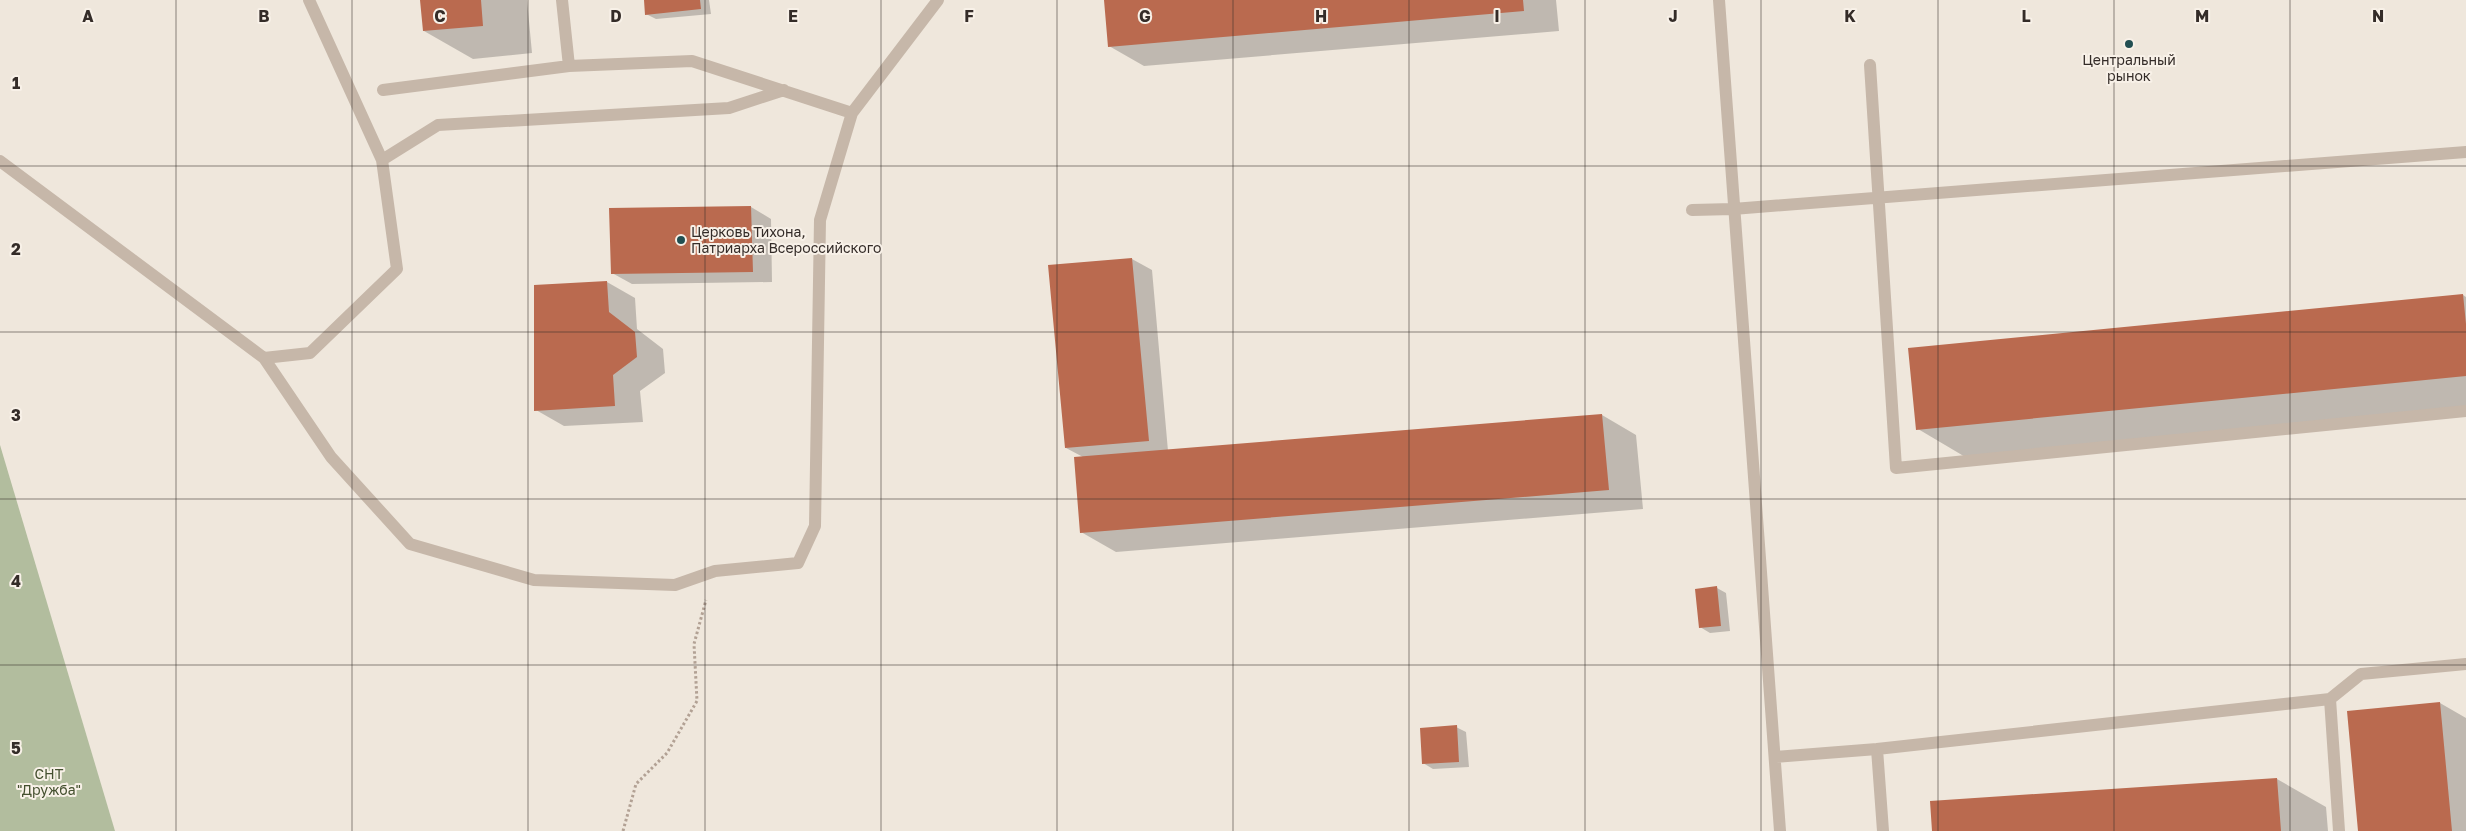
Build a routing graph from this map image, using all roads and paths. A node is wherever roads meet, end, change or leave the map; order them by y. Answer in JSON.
{"nodes":[{"id":1,"x":309,"y":0,"type":"edge"},
{"id":2,"x":562,"y":0,"type":"edge"},
{"id":3,"x":938,"y":0,"type":"edge"},
{"id":4,"x":1719,"y":0,"type":"edge"},
{"id":5,"x":1870,"y":65,"type":"dead end"},
{"id":6,"x":568,"y":66,"type":"junction"},
{"id":7,"x":384,"y":90,"type":"dead end"},
{"id":8,"x":784,"y":90,"type":"junction"},
{"id":9,"x":852,"y":114,"type":"junction"},
{"id":10,"x":2466,"y":152,"type":"edge"},
{"id":11,"x":382,"y":160,"type":"junction"},
{"id":12,"x":0,"y":161,"type":"edge"},
{"id":13,"x":1878,"y":198,"type":"junction"},
{"id":14,"x":1733,"y":209,"type":"junction"},
{"id":15,"x":1692,"y":210,"type":"dead end"},
{"id":16,"x":264,"y":358,"type":"junction"},
{"id":17,"x":2466,"y":411,"type":"edge"},
{"id":18,"x":715,"y":571,"type":"junction"},
{"id":19,"x":2466,"y":664,"type":"edge"},
{"id":20,"x":2330,"y":699,"type":"junction"},
{"id":21,"x":1877,"y":749,"type":"junction"},
{"id":22,"x":1776,"y":757,"type":"junction"},
{"id":23,"x":623,"y":831,"type":"edge"},
{"id":24,"x":1780,"y":831,"type":"edge"},
{"id":25,"x":1883,"y":831,"type":"edge"},
{"id":26,"x":2339,"y":831,"type":"edge"}],
"edges":[{"from":1,"to":11,"type":"street"},
{"from":2,"to":6,"type":"street"},
{"from":3,"to":9,"type":"street"},
{"from":4,"to":14,"type":"street"},
{"from":5,"to":13,"type":"street"},
{"from":6,"to":7,"type":"street"},
{"from":6,"to":8,"type":"street"},
{"from":8,"to":9,"type":"street"},
{"from":8,"to":11,"type":"street"},
{"from":9,"to":18,"type":"street"},
{"from":10,"to":13,"type":"street"},
{"from":11,"to":16,"type":"street"},
{"from":12,"to":16,"type":"street"},
{"from":13,"to":14,"type":"street"},
{"from":13,"to":17,"type":"street"},
{"from":14,"to":15,"type":"street"},
{"from":14,"to":22,"type":"street"},
{"from":16,"to":18,"type":"street"},
{"from":18,"to":23,"type":"path"},
{"from":19,"to":20,"type":"street"},
{"from":20,"to":21,"type":"street"},
{"from":20,"to":26,"type":"street"},
{"from":21,"to":22,"type":"street"},
{"from":21,"to":25,"type":"street"},
{"from":22,"to":24,"type":"street"}]}
